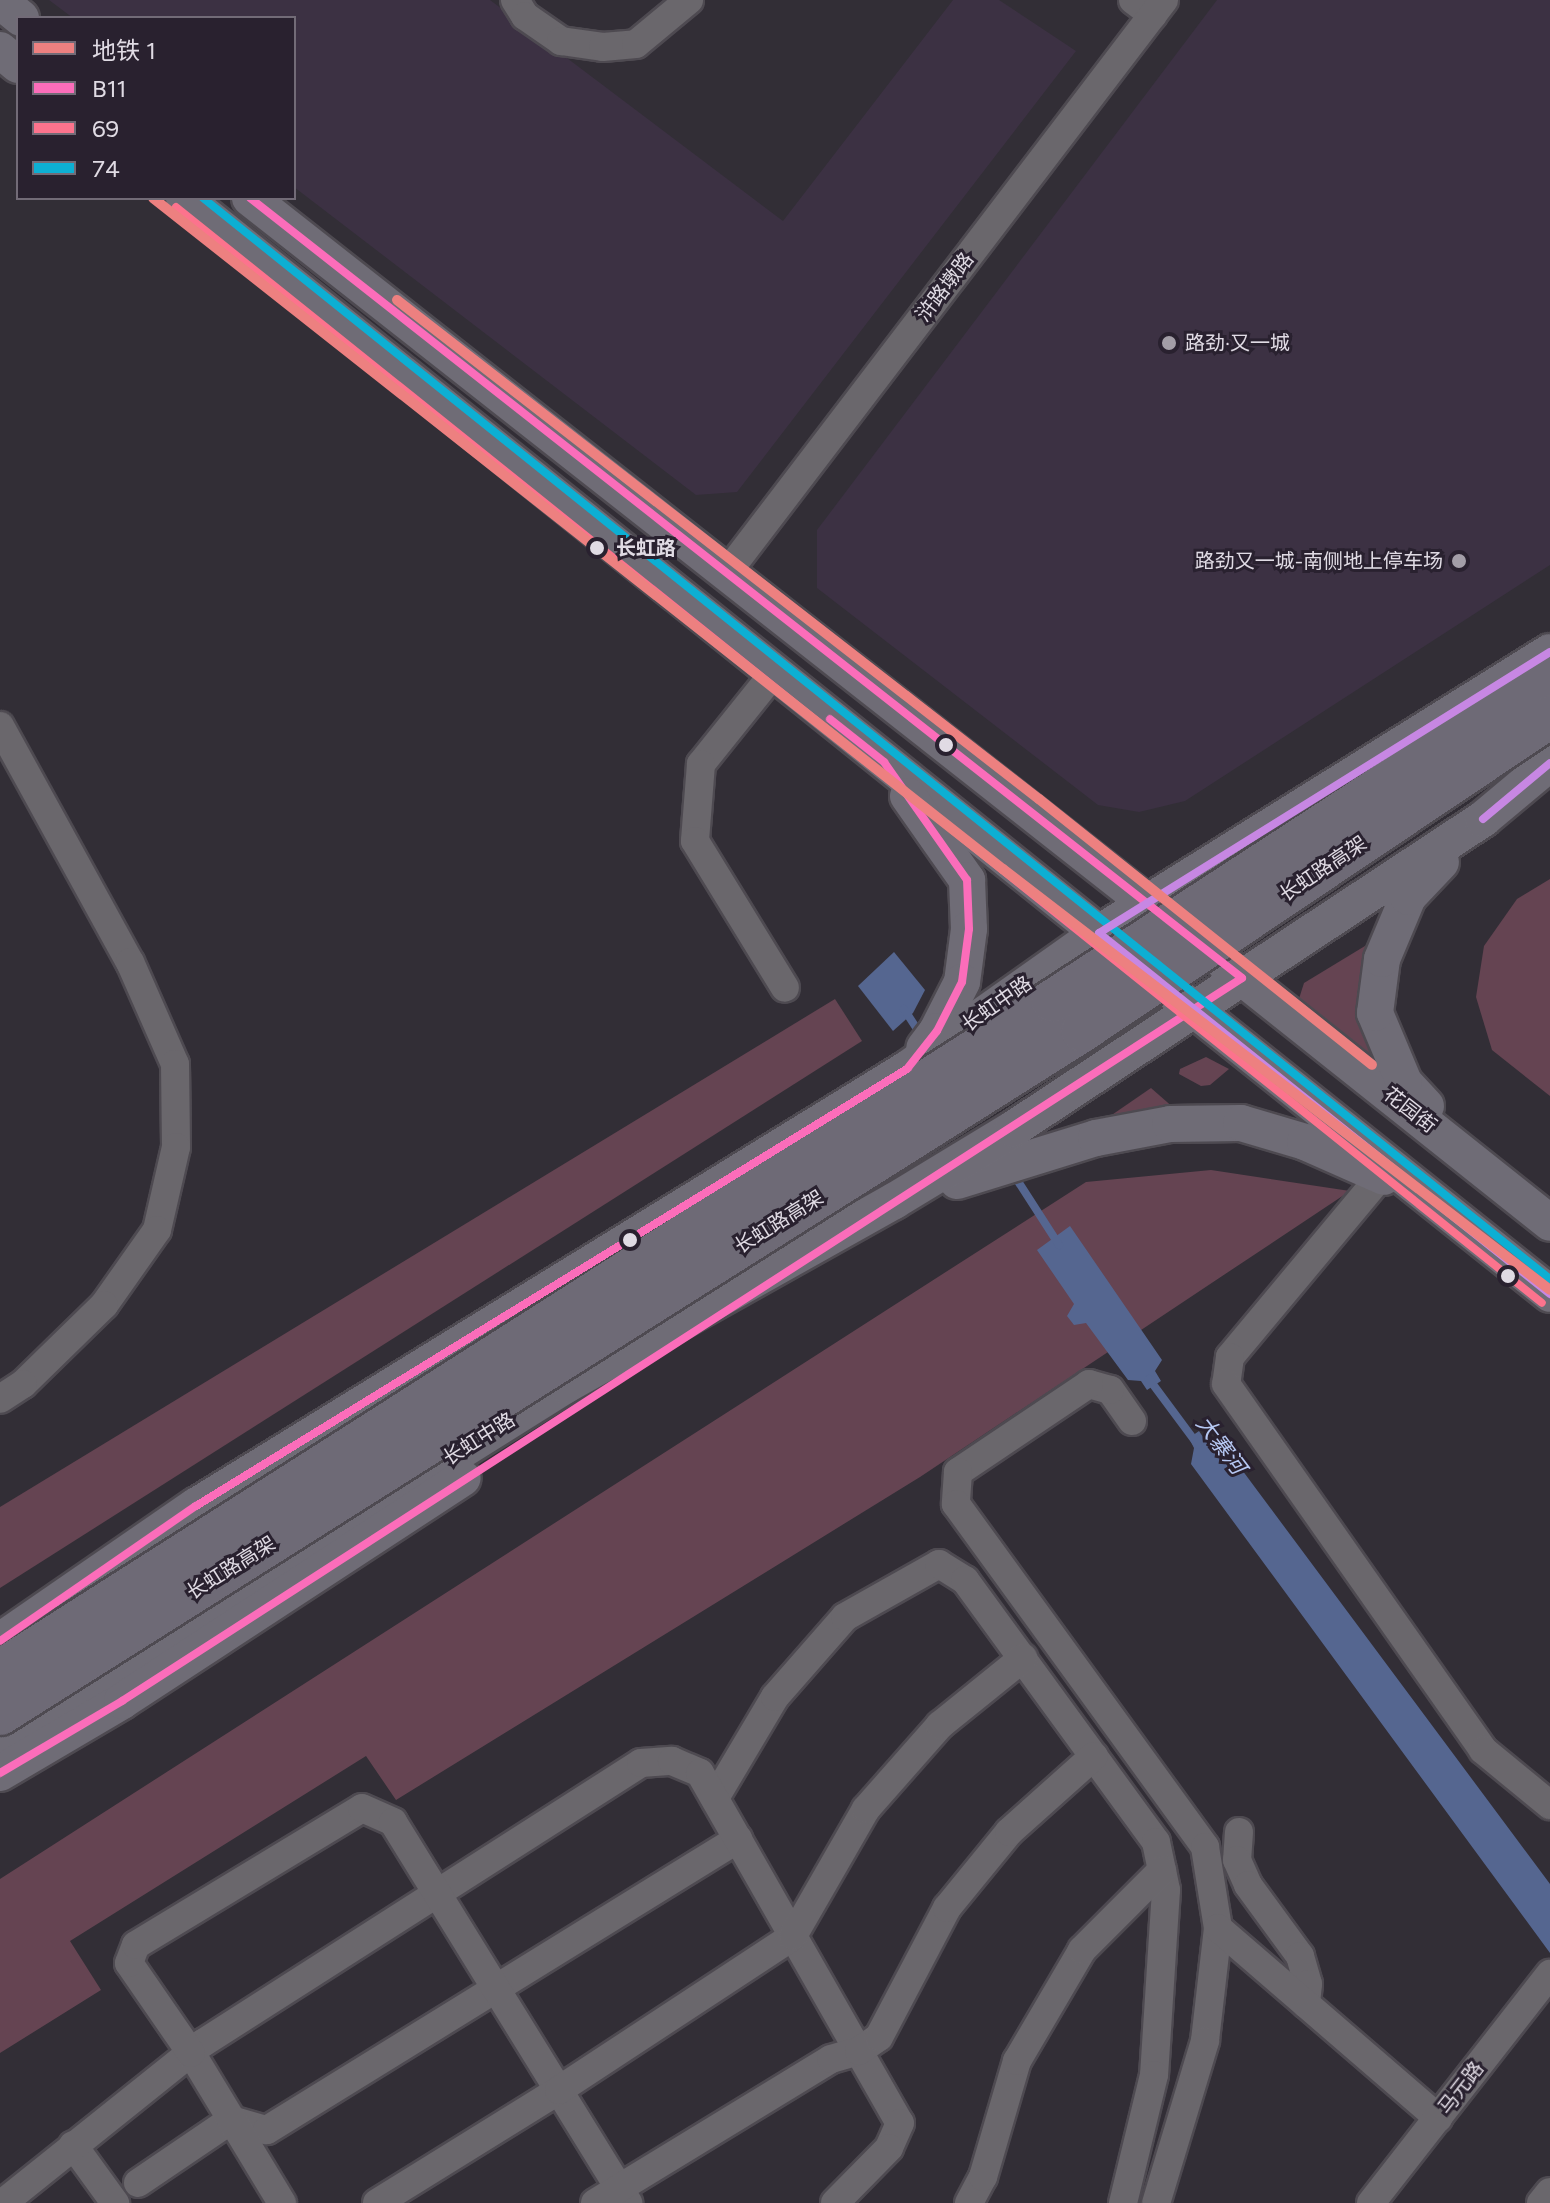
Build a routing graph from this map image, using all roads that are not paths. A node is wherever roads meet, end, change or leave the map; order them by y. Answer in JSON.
{"nodes":[{"id":1,"x":515,"y":0,"type":"edge"},
{"id":2,"x":689,"y":0,"type":"edge"},
{"id":3,"x":0,"y":1,"type":"edge"},
{"id":4,"x":1150,"y":5,"type":"edge"},
{"id":5,"x":19,"y":16,"type":"edge"},
{"id":6,"x":0,"y":50,"type":"edge"},
{"id":7,"x":16,"y":63,"type":"edge"},
{"id":8,"x":186,"y":200,"type":"edge"},
{"id":9,"x":253,"y":200,"type":"edge"},
{"id":10,"x":726,"y":574,"type":"junction"},
{"id":11,"x":1550,"y":652,"type":"edge"},
{"id":12,"x":774,"y":673,"type":"junction"},
{"id":13,"x":1550,"y":677,"type":"edge"},
{"id":14,"x":1550,"y":717,"type":"edge"},
{"id":15,"x":0,"y":726,"type":"edge"},
{"id":16,"x":884,"y":762,"type":"junction"},
{"id":17,"x":1550,"y":763,"type":"edge"},
{"id":18,"x":1483,"y":819,"type":"junction"},
{"id":19,"x":1270,"y":827,"type":"junction"},
{"id":20,"x":1146,"y":903,"type":"junction"},
{"id":21,"x":1333,"y":918,"type":"junction"},
{"id":22,"x":1099,"y":933,"type":"junction"},
{"id":23,"x":1242,"y":978,"type":"junction"},
{"id":24,"x":785,"y":988,"type":"dead end"},
{"id":25,"x":1195,"y":1010,"type":"junction"},
{"id":26,"x":940,"y":1037,"type":"junction"},
{"id":27,"x":1024,"y":1142,"type":"junction"},
{"id":28,"x":1480,"y":1166,"type":"junction"},
{"id":29,"x":1386,"y":1170,"type":"junction"},
{"id":30,"x":894,"y":1201,"type":"junction"},
{"id":31,"x":1550,"y":1223,"type":"edge"},
{"id":32,"x":1550,"y":1294,"type":"edge"},
{"id":33,"x":0,"y":1399,"type":"edge"},
{"id":34,"x":1132,"y":1421,"type":"dead end"},
{"id":35,"x":100,"y":1572,"type":"junction"},
{"id":36,"x":0,"y":1628,"type":"edge"},
{"id":37,"x":0,"y":1641,"type":"edge"},
{"id":38,"x":1023,"y":1658,"type":"junction"},
{"id":39,"x":0,"y":1671,"type":"edge"},
{"id":40,"x":0,"y":1714,"type":"edge"},
{"id":41,"x":0,"y":1739,"type":"edge"},
{"id":42,"x":1094,"y":1756,"type":"junction"},
{"id":43,"x":0,"y":1773,"type":"edge"},
{"id":44,"x":715,"y":1798,"type":"junction"},
{"id":45,"x":1550,"y":1805,"type":"edge"},
{"id":46,"x":1239,"y":1832,"type":"dead end"},
{"id":47,"x":738,"y":1839,"type":"junction"},
{"id":48,"x":1162,"y":1870,"type":"junction"},
{"id":49,"x":438,"y":1893,"type":"junction"},
{"id":50,"x":1218,"y":1928,"type":"junction"},
{"id":51,"x":793,"y":1936,"type":"junction"},
{"id":52,"x":1550,"y":1975,"type":"edge"},
{"id":53,"x":496,"y":1988,"type":"junction"},
{"id":54,"x":1306,"y":2004,"type":"junction"},
{"id":55,"x":859,"y":2051,"type":"junction"},
{"id":56,"x":191,"y":2053,"type":"junction"},
{"id":57,"x":559,"y":2090,"type":"junction"},
{"id":58,"x":1438,"y":2118,"type":"junction"},
{"id":59,"x":231,"y":2120,"type":"junction"},
{"id":60,"x":73,"y":2145,"type":"junction"},
{"id":61,"x":138,"y":2183,"type":"dead end"},
{"id":62,"x":1550,"y":2192,"type":"edge"},
{"id":63,"x":614,"y":2198,"type":"edge"},
{"id":64,"x":836,"y":2199,"type":"edge"},
{"id":65,"x":1383,"y":2199,"type":"edge"},
{"id":66,"x":3,"y":2203,"type":"edge"},
{"id":67,"x":115,"y":2203,"type":"edge"},
{"id":68,"x":282,"y":2203,"type":"edge"},
{"id":69,"x":377,"y":2203,"type":"edge"},
{"id":70,"x":969,"y":2203,"type":"edge"},
{"id":71,"x":1123,"y":2203,"type":"edge"},
{"id":72,"x":1156,"y":2203,"type":"edge"},
{"id":73,"x":1541,"y":2203,"type":"edge"}],
"edges":[{"from":1,"to":2,"type":"street"},
{"from":3,"to":5,"type":"main road"},
{"from":4,"to":10,"type":"street","name":"浒路墩路"},
{"from":6,"to":7,"type":"main road"},
{"from":8,"to":12,"type":"main road"},
{"from":9,"to":10,"type":"main road","name":"花园街"},
{"from":10,"to":20,"type":"main road","name":"花园街"},
{"from":11,"to":19,"type":"main road","name":"长虹中路"},
{"from":12,"to":16,"type":"main road"},
{"from":12,"to":24,"type":"street"},
{"from":13,"to":39,"type":"highway","name":"长虹路高架","bridge":true},
{"from":14,"to":40,"type":"highway","name":"长虹路高架","bridge":true},
{"from":15,"to":33,"type":"street"},
{"from":16,"to":22,"type":"main road"},
{"from":16,"to":26,"type":"main road"},
{"from":17,"to":18,"type":"main road"},
{"from":18,"to":21,"type":"main road"},
{"from":18,"to":28,"type":"main road"},
{"from":19,"to":20,"type":"main road","name":"长虹中路"},
{"from":19,"to":21,"type":"main road"},
{"from":20,"to":22,"type":"main road","name":"长虹中路"},
{"from":20,"to":23,"type":"main road","name":"花园街"},
{"from":21,"to":23,"type":"main road"},
{"from":22,"to":25,"type":"main road"},
{"from":22,"to":26,"type":"main road","name":"长虹中路"},
{"from":23,"to":25,"type":"main road"},
{"from":23,"to":28,"type":"main road","name":"花园街"},
{"from":25,"to":27,"type":"main road"},
{"from":25,"to":29,"type":"main road"},
{"from":26,"to":35,"type":"main road"},
{"from":27,"to":29,"type":"main road"},
{"from":27,"to":30,"type":"main road","name":"长虹中路"},
{"from":28,"to":31,"type":"main road","name":"花园街"},
{"from":29,"to":32,"type":"main road"},
{"from":29,"to":45,"type":"street"},
{"from":30,"to":41,"type":"main road","name":"长虹中路"},
{"from":30,"to":43,"type":"main road"},
{"from":34,"to":50,"type":"street"},
{"from":35,"to":36,"type":"main road"},
{"from":35,"to":37,"type":"main road"},
{"from":38,"to":42,"type":"street"},
{"from":38,"to":44,"type":"street"},
{"from":38,"to":51,"type":"street"},
{"from":42,"to":48,"type":"street"},
{"from":42,"to":55,"type":"street"},
{"from":44,"to":47,"type":"street"},
{"from":44,"to":49,"type":"street"},
{"from":46,"to":54,"type":"street"},
{"from":47,"to":51,"type":"street"},
{"from":47,"to":53,"type":"street"},
{"from":48,"to":70,"type":"street"},
{"from":48,"to":71,"type":"street"},
{"from":49,"to":53,"type":"street"},
{"from":49,"to":56,"type":"street"},
{"from":49,"to":56,"type":"street"},
{"from":50,"to":54,"type":"street"},
{"from":50,"to":72,"type":"street"},
{"from":51,"to":55,"type":"street"},
{"from":51,"to":57,"type":"street"},
{"from":52,"to":58,"type":"street","name":"马元路"},
{"from":53,"to":57,"type":"street"},
{"from":53,"to":59,"type":"street"},
{"from":54,"to":58,"type":"street"},
{"from":55,"to":63,"type":"street"},
{"from":55,"to":64,"type":"street"},
{"from":56,"to":59,"type":"street"},
{"from":56,"to":60,"type":"street"},
{"from":57,"to":63,"type":"street"},
{"from":57,"to":69,"type":"street"},
{"from":58,"to":65,"type":"street","name":"马元路"},
{"from":59,"to":61,"type":"street"},
{"from":59,"to":68,"type":"street"},
{"from":60,"to":66,"type":"street"},
{"from":60,"to":67,"type":"street"},
{"from":62,"to":73,"type":"street"}]}
